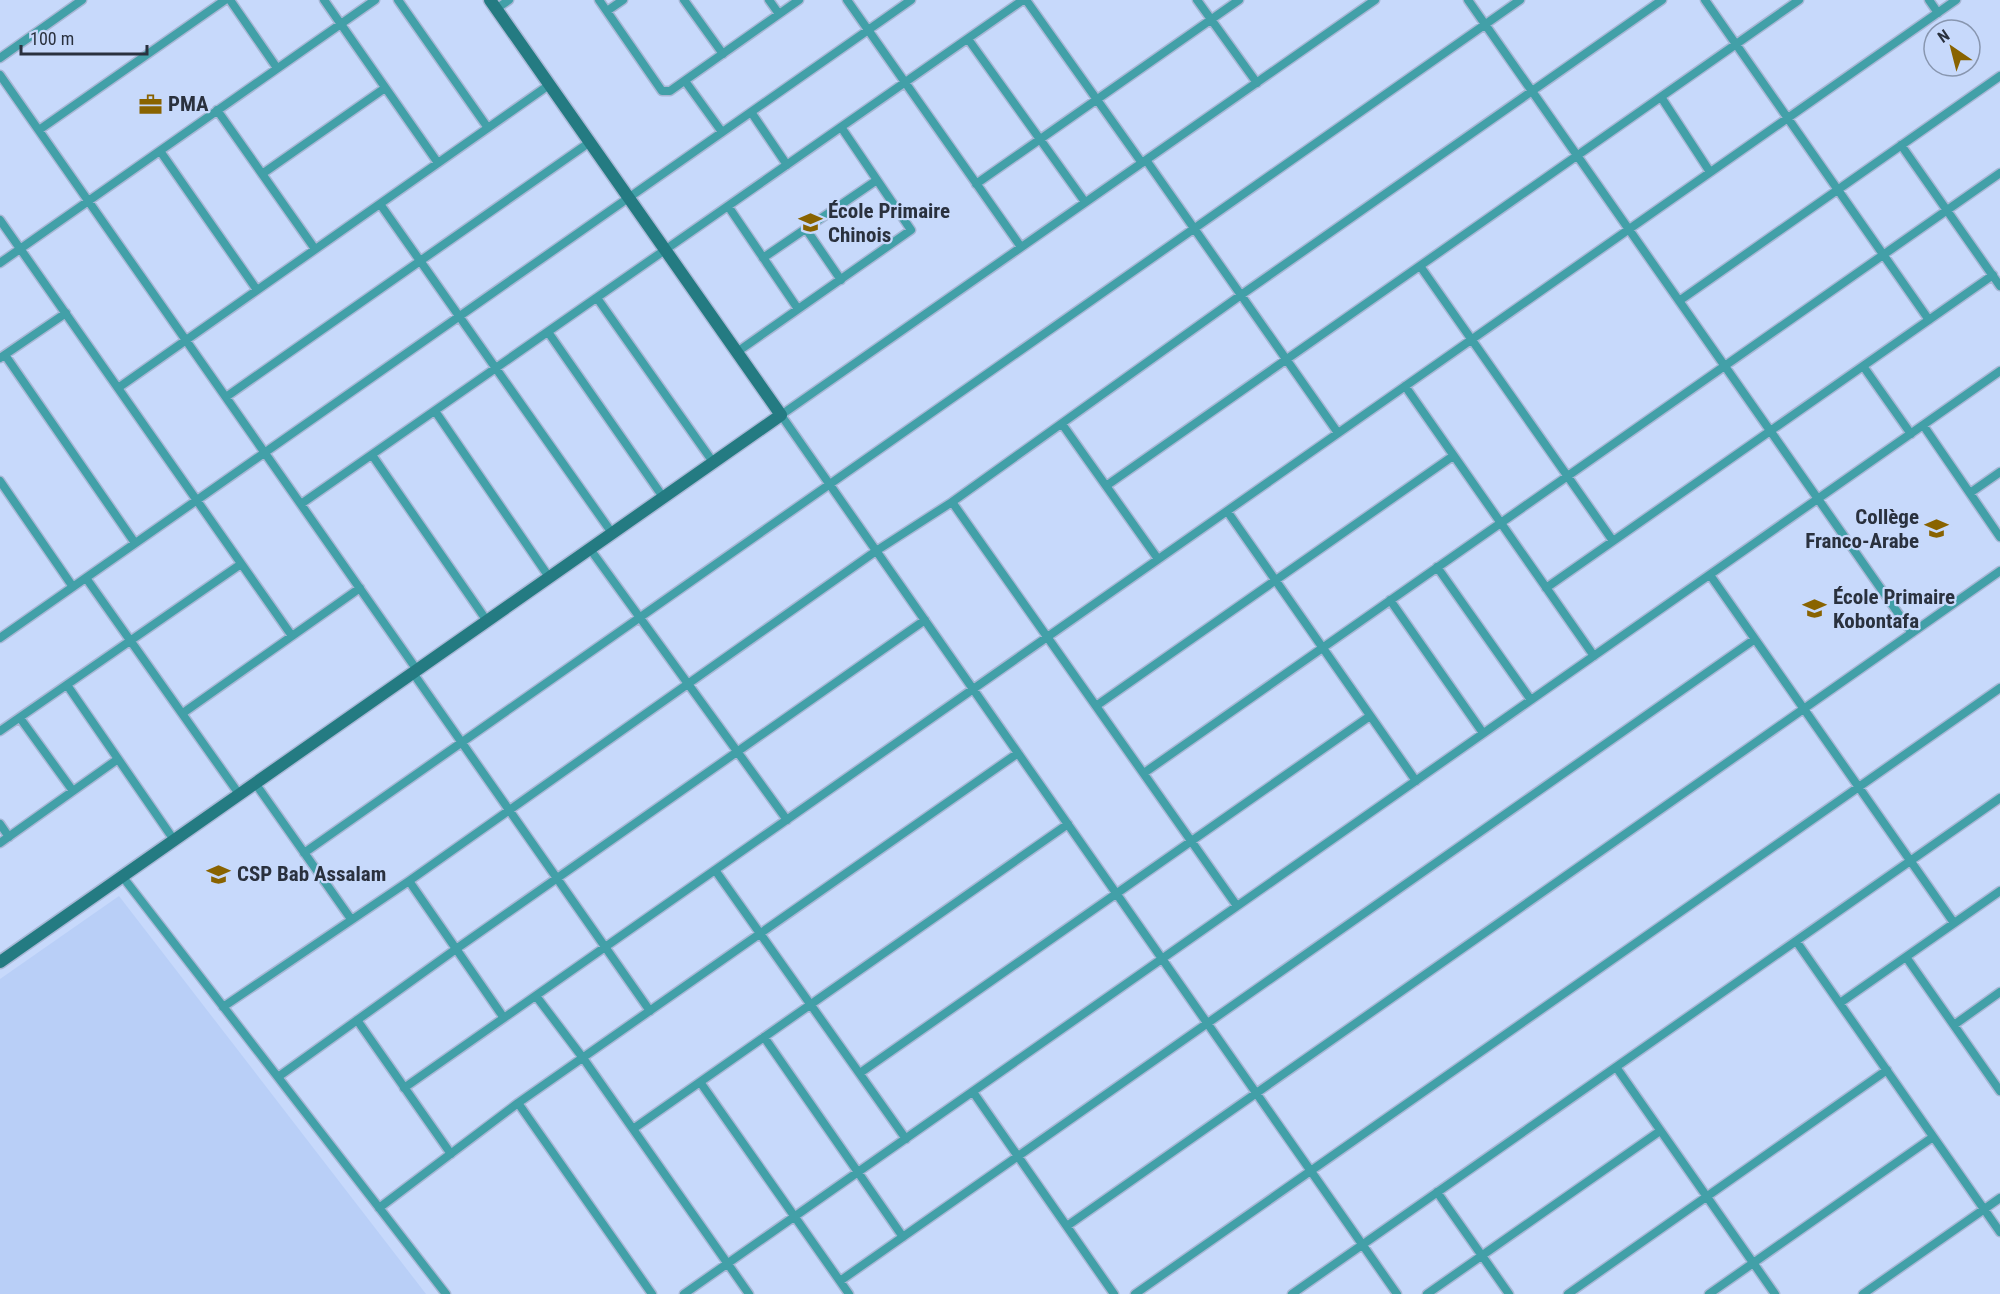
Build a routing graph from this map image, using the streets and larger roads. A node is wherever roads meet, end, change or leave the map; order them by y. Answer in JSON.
{"nodes":[{"id":1,"x":82,"y":0,"type":"edge"},
{"id":2,"x":225,"y":0,"type":"edge"},
{"id":3,"x":230,"y":0,"type":"edge"},
{"id":4,"x":324,"y":0,"type":"edge"},
{"id":5,"x":375,"y":0,"type":"edge"},
{"id":6,"x":398,"y":0,"type":"edge"},
{"id":7,"x":509,"y":0,"type":"edge"},
{"id":8,"x":599,"y":0,"type":"edge"},
{"id":9,"x":623,"y":0,"type":"edge"},
{"id":10,"x":684,"y":0,"type":"edge"},
{"id":11,"x":769,"y":0,"type":"edge"},
{"id":12,"x":799,"y":0,"type":"edge"},
{"id":13,"x":847,"y":0,"type":"edge"},
{"id":14,"x":911,"y":0,"type":"edge"},
{"id":15,"x":1024,"y":0,"type":"edge"},
{"id":16,"x":1197,"y":0,"type":"edge"},
{"id":17,"x":1239,"y":0,"type":"edge"},
{"id":18,"x":1375,"y":0,"type":"edge"},
{"id":19,"x":1468,"y":0,"type":"edge"},
{"id":20,"x":1520,"y":0,"type":"edge"},
{"id":21,"x":1662,"y":0,"type":"edge"},
{"id":22,"x":1705,"y":0,"type":"edge"},
{"id":23,"x":1799,"y":0,"type":"edge"},
{"id":24,"x":1929,"y":0,"type":"edge"},
{"id":25,"x":1956,"y":0,"type":"edge"},
{"id":26,"x":493,"y":5,"type":"edge"},
{"id":27,"x":607,"y":11,"type":"junction"},
{"id":28,"x":1938,"y":13,"type":"junction"},
{"id":29,"x":779,"y":14,"type":"junction"},
{"id":30,"x":1211,"y":20,"type":"junction"},
{"id":31,"x":340,"y":24,"type":"junction"},
{"id":32,"x":1485,"y":24,"type":"junction"},
{"id":33,"x":868,"y":30,"type":"junction"},
{"id":34,"x":968,"y":39,"type":"junction"},
{"id":35,"x":1736,"y":44,"type":"junction"},
{"id":36,"x":723,"y":54,"type":"junction"},
{"id":37,"x":0,"y":58,"type":"edge"},
{"id":38,"x":278,"y":68,"type":"junction"},
{"id":39,"x":0,"y":75,"type":"edge"},
{"id":40,"x":2000,"y":76,"type":"edge"},
{"id":41,"x":685,"y":81,"type":"junction"},
{"id":42,"x":905,"y":82,"type":"junction"},
{"id":43,"x":1257,"y":83,"type":"junction"},
{"id":44,"x":549,"y":85,"type":"junction"},
{"id":45,"x":385,"y":88,"type":"junction"},
{"id":46,"x":1532,"y":91,"type":"junction"},
{"id":47,"x":1661,"y":97,"type":"junction"},
{"id":48,"x":1096,"y":100,"type":"junction"},
{"id":49,"x":217,"y":110,"type":"junction"},
{"id":50,"x":751,"y":112,"type":"junction"},
{"id":51,"x":1787,"y":118,"type":"junction"},
{"id":52,"x":841,"y":127,"type":"junction"},
{"id":53,"x":488,"y":128,"type":"junction"},
{"id":54,"x":39,"y":130,"type":"junction"},
{"id":55,"x":722,"y":132,"type":"junction"},
{"id":56,"x":1041,"y":139,"type":"junction"},
{"id":57,"x":590,"y":142,"type":"junction"},
{"id":58,"x":1901,"y":145,"type":"junction"},
{"id":59,"x":160,"y":151,"type":"junction"},
{"id":60,"x":1577,"y":156,"type":"junction"},
{"id":61,"x":1144,"y":161,"type":"junction"},
{"id":62,"x":438,"y":163,"type":"junction"},
{"id":63,"x":787,"y":165,"type":"junction"},
{"id":64,"x":1710,"y":172,"type":"junction"},
{"id":65,"x":2000,"y":173,"type":"edge"},
{"id":66,"x":262,"y":174,"type":"junction"},
{"id":67,"x":877,"y":180,"type":"junction"},
{"id":68,"x":976,"y":184,"type":"junction"},
{"id":69,"x":1838,"y":190,"type":"junction"},
{"id":70,"x":628,"y":198,"type":"junction"},
{"id":71,"x":88,"y":201,"type":"junction"},
{"id":72,"x":1085,"y":202,"type":"junction"},
{"id":73,"x":380,"y":204,"type":"junction"},
{"id":74,"x":728,"y":206,"type":"junction"},
{"id":75,"x":1947,"y":210,"type":"junction"},
{"id":76,"x":0,"y":220,"type":"edge"},
{"id":77,"x":806,"y":229,"type":"junction"},
{"id":78,"x":1194,"y":229,"type":"junction"},
{"id":79,"x":1629,"y":229,"type":"junction"},
{"id":80,"x":1021,"y":247,"type":"junction"},
{"id":81,"x":20,"y":249,"type":"junction"},
{"id":82,"x":315,"y":249,"type":"junction"},
{"id":83,"x":665,"y":250,"type":"junction"},
{"id":84,"x":1883,"y":255,"type":"junction"},
{"id":85,"x":764,"y":258,"type":"junction"},
{"id":86,"x":420,"y":261,"type":"junction"},
{"id":87,"x":0,"y":263,"type":"edge"},
{"id":88,"x":1420,"y":266,"type":"junction"},
{"id":89,"x":1993,"y":275,"type":"junction"},
{"id":90,"x":841,"y":279,"type":"junction"},
{"id":91,"x":2000,"y":286,"type":"edge"},
{"id":92,"x":257,"y":290,"type":"junction"},
{"id":93,"x":1241,"y":295,"type":"junction"},
{"id":94,"x":597,"y":298,"type":"junction"},
{"id":95,"x":1679,"y":301,"type":"junction"},
{"id":96,"x":798,"y":309,"type":"junction"},
{"id":97,"x":66,"y":313,"type":"junction"},
{"id":98,"x":459,"y":316,"type":"junction"},
{"id":99,"x":1929,"y":320,"type":"junction"},
{"id":100,"x":548,"y":332,"type":"junction"},
{"id":101,"x":1472,"y":339,"type":"junction"},
{"id":102,"x":186,"y":340,"type":"junction"},
{"id":103,"x":737,"y":352,"type":"junction"},
{"id":104,"x":3,"y":356,"type":"edge"},
{"id":105,"x":1286,"y":360,"type":"junction"},
{"id":106,"x":1725,"y":366,"type":"junction"},
{"id":107,"x":1863,"y":366,"type":"junction"},
{"id":108,"x":496,"y":368,"type":"junction"},
{"id":109,"x":2000,"y":371,"type":"edge"},
{"id":110,"x":1405,"y":386,"type":"junction"},
{"id":111,"x":118,"y":388,"type":"junction"},
{"id":112,"x":226,"y":397,"type":"junction"},
{"id":113,"x":435,"y":411,"type":"junction"},
{"id":114,"x":780,"y":415,"type":"junction"},
{"id":115,"x":1062,"y":423,"type":"junction"},
{"id":116,"x":1923,"y":425,"type":"junction"},
{"id":117,"x":1770,"y":431,"type":"junction"},
{"id":118,"x":1338,"y":433,"type":"junction"},
{"id":119,"x":1911,"y":434,"type":"junction"},
{"id":120,"x":265,"y":452,"type":"junction"},
{"id":121,"x":372,"y":455,"type":"junction"},
{"id":122,"x":1453,"y":456,"type":"junction"},
{"id":123,"x":713,"y":462,"type":"junction"},
{"id":124,"x":2000,"y":472,"type":"edge"},
{"id":125,"x":1568,"y":476,"type":"junction"},
{"id":126,"x":0,"y":481,"type":"edge"},
{"id":127,"x":830,"y":484,"type":"junction"},
{"id":128,"x":1106,"y":486,"type":"junction"},
{"id":129,"x":1970,"y":493,"type":"junction"},
{"id":130,"x":663,"y":497,"type":"junction"},
{"id":131,"x":1818,"y":499,"type":"junction"},
{"id":132,"x":197,"y":500,"type":"junction"},
{"id":133,"x":952,"y":502,"type":"junction"},
{"id":134,"x":301,"y":504,"type":"junction"},
{"id":135,"x":1227,"y":511,"type":"junction"},
{"id":136,"x":1500,"y":523,"type":"junction"},
{"id":137,"x":612,"y":533,"type":"junction"},
{"id":138,"x":2000,"y":537,"type":"edge"},
{"id":139,"x":1613,"y":541,"type":"junction"},
{"id":140,"x":135,"y":543,"type":"junction"},
{"id":141,"x":590,"y":549,"type":"junction"},
{"id":142,"x":876,"y":551,"type":"junction"},
{"id":143,"x":1158,"y":559,"type":"junction"},
{"id":144,"x":241,"y":564,"type":"junction"},
{"id":145,"x":1437,"y":567,"type":"junction"},
{"id":146,"x":2000,"y":571,"type":"edge"},
{"id":147,"x":1710,"y":575,"type":"junction"},
{"id":148,"x":549,"y":577,"type":"junction"},
{"id":149,"x":86,"y":578,"type":"junction"},
{"id":150,"x":1275,"y":580,"type":"junction"},
{"id":151,"x":73,"y":587,"type":"junction"},
{"id":152,"x":360,"y":588,"type":"junction"},
{"id":153,"x":1546,"y":588,"type":"junction"},
{"id":154,"x":1390,"y":600,"type":"junction"},
{"id":155,"x":640,"y":618,"type":"junction"},
{"id":156,"x":925,"y":620,"type":"junction"},
{"id":157,"x":487,"y":621,"type":"junction"},
{"id":158,"x":1912,"y":633,"type":"junction"},
{"id":159,"x":292,"y":636,"type":"junction"},
{"id":160,"x":1048,"y":636,"type":"junction"},
{"id":161,"x":0,"y":638,"type":"edge"},
{"id":162,"x":1755,"y":639,"type":"junction"},
{"id":163,"x":132,"y":640,"type":"junction"},
{"id":164,"x":1322,"y":648,"type":"junction"},
{"id":165,"x":1594,"y":656,"type":"junction"},
{"id":166,"x":415,"y":671,"type":"junction"},
{"id":167,"x":687,"y":683,"type":"junction"},
{"id":168,"x":67,"y":685,"type":"junction"},
{"id":169,"x":2000,"y":688,"type":"edge"},
{"id":170,"x":973,"y":689,"type":"junction"},
{"id":171,"x":1531,"y":700,"type":"junction"},
{"id":172,"x":1096,"y":706,"type":"junction"},
{"id":173,"x":1804,"y":709,"type":"junction"},
{"id":174,"x":183,"y":713,"type":"junction"},
{"id":175,"x":1370,"y":716,"type":"junction"},
{"id":176,"x":20,"y":718,"type":"junction"},
{"id":177,"x":0,"y":731,"type":"edge"},
{"id":178,"x":1484,"y":734,"type":"junction"},
{"id":179,"x":461,"y":743,"type":"junction"},
{"id":180,"x":737,"y":752,"type":"junction"},
{"id":181,"x":1018,"y":753,"type":"junction"},
{"id":182,"x":118,"y":759,"type":"junction"},
{"id":183,"x":1144,"y":773,"type":"junction"},
{"id":184,"x":1416,"y":781,"type":"junction"},
{"id":185,"x":255,"y":783,"type":"junction"},
{"id":186,"x":1858,"y":787,"type":"junction"},
{"id":187,"x":73,"y":791,"type":"junction"},
{"id":188,"x":239,"y":794,"type":"junction"},
{"id":189,"x":2000,"y":798,"type":"edge"},
{"id":190,"x":509,"y":811,"type":"junction"},
{"id":191,"x":786,"y":820,"type":"junction"},
{"id":192,"x":0,"y":824,"type":"edge"},
{"id":193,"x":1068,"y":824,"type":"junction"},
{"id":194,"x":9,"y":837,"type":"junction"},
{"id":195,"x":174,"y":840,"type":"junction"},
{"id":196,"x":1191,"y":841,"type":"junction"},
{"id":197,"x":0,"y":843,"type":"edge"},
{"id":198,"x":304,"y":853,"type":"junction"},
{"id":199,"x":1910,"y":861,"type":"junction"},
{"id":200,"x":715,"y":870,"type":"junction"},
{"id":201,"x":122,"y":876,"type":"junction"},
{"id":202,"x":557,"y":878,"type":"junction"},
{"id":203,"x":409,"y":881,"type":"junction"},
{"id":204,"x":2000,"y":891,"type":"edge"},
{"id":205,"x":1116,"y":894,"type":"junction"},
{"id":206,"x":1237,"y":906,"type":"junction"},
{"id":207,"x":351,"y":919,"type":"junction"},
{"id":208,"x":1954,"y":923,"type":"junction"},
{"id":209,"x":761,"y":933,"type":"junction"},
{"id":210,"x":1796,"y":941,"type":"junction"},
{"id":211,"x":605,"y":947,"type":"junction"},
{"id":212,"x":456,"y":949,"type":"junction"},
{"id":213,"x":1906,"y":957,"type":"junction"},
{"id":214,"x":1162,"y":959,"type":"junction"},
{"id":215,"x":0,"y":962,"type":"edge"},
{"id":216,"x":2000,"y":992,"type":"edge"},
{"id":217,"x":536,"y":996,"type":"junction"},
{"id":218,"x":1840,"y":1003,"type":"junction"},
{"id":219,"x":811,"y":1004,"type":"junction"},
{"id":220,"x":224,"y":1007,"type":"junction"},
{"id":221,"x":650,"y":1011,"type":"junction"},
{"id":222,"x":504,"y":1018,"type":"junction"},
{"id":223,"x":357,"y":1020,"type":"junction"},
{"id":224,"x":1207,"y":1023,"type":"junction"},
{"id":225,"x":1954,"y":1025,"type":"junction"},
{"id":226,"x":764,"y":1037,"type":"junction"},
{"id":227,"x":583,"y":1058,"type":"junction"},
{"id":228,"x":1616,"y":1067,"type":"junction"},
{"id":229,"x":1887,"y":1070,"type":"junction"},
{"id":230,"x":860,"y":1073,"type":"junction"},
{"id":231,"x":278,"y":1077,"type":"junction"},
{"id":232,"x":700,"y":1082,"type":"junction"},
{"id":233,"x":404,"y":1088,"type":"junction"},
{"id":234,"x":2000,"y":1091,"type":"edge"},
{"id":235,"x":973,"y":1092,"type":"junction"},
{"id":236,"x":1256,"y":1093,"type":"junction"},
{"id":237,"x":518,"y":1103,"type":"junction"},
{"id":238,"x":633,"y":1129,"type":"junction"},
{"id":239,"x":1660,"y":1131,"type":"junction"},
{"id":240,"x":1933,"y":1137,"type":"junction"},
{"id":241,"x":906,"y":1138,"type":"junction"},
{"id":242,"x":451,"y":1154,"type":"junction"},
{"id":243,"x":1018,"y":1156,"type":"junction"},
{"id":244,"x":1311,"y":1171,"type":"junction"},
{"id":245,"x":858,"y":1172,"type":"junction"},
{"id":246,"x":1437,"y":1192,"type":"junction"},
{"id":247,"x":1707,"y":1197,"type":"junction"},
{"id":248,"x":2000,"y":1198,"type":"edge"},
{"id":249,"x":380,"y":1208,"type":"junction"},
{"id":250,"x":1984,"y":1209,"type":"junction"},
{"id":251,"x":794,"y":1217,"type":"junction"},
{"id":252,"x":1067,"y":1226,"type":"junction"},
{"id":253,"x":2000,"y":1232,"type":"edge"},
{"id":254,"x":903,"y":1237,"type":"junction"},
{"id":255,"x":1363,"y":1245,"type":"junction"},
{"id":256,"x":1482,"y":1256,"type":"junction"},
{"id":257,"x":728,"y":1263,"type":"junction"},
{"id":258,"x":1753,"y":1263,"type":"junction"},
{"id":259,"x":840,"y":1281,"type":"junction"},
{"id":260,"x":447,"y":1294,"type":"edge"},
{"id":261,"x":652,"y":1294,"type":"edge"},
{"id":262,"x":684,"y":1294,"type":"edge"},
{"id":263,"x":749,"y":1294,"type":"edge"},
{"id":264,"x":849,"y":1294,"type":"edge"},
{"id":265,"x":1114,"y":1294,"type":"edge"},
{"id":266,"x":1135,"y":1294,"type":"edge"},
{"id":267,"x":1293,"y":1294,"type":"edge"},
{"id":268,"x":1397,"y":1294,"type":"edge"},
{"id":269,"x":1427,"y":1294,"type":"edge"},
{"id":270,"x":1509,"y":1294,"type":"edge"},
{"id":271,"x":1568,"y":1294,"type":"edge"},
{"id":272,"x":1709,"y":1294,"type":"edge"},
{"id":273,"x":1775,"y":1294,"type":"edge"},
{"id":274,"x":1863,"y":1294,"type":"edge"}],
"edges":[{"from":1,"to":37,"type":"street"},
{"from":2,"to":54,"type":"street"},
{"from":3,"to":38,"type":"street"},
{"from":4,"to":31,"type":"street"},
{"from":5,"to":31,"type":"street"},
{"from":6,"to":53,"type":"street"},
{"from":7,"to":26,"type":"street"},
{"from":8,"to":27,"type":"street"},
{"from":9,"to":27,"type":"street"},
{"from":10,"to":36,"type":"street"},
{"from":11,"to":29,"type":"street"},
{"from":12,"to":29,"type":"street"},
{"from":13,"to":33,"type":"street"},
{"from":14,"to":33,"type":"street"},
{"from":15,"to":34,"type":"street"},
{"from":15,"to":48,"type":"street"},
{"from":16,"to":30,"type":"street"},
{"from":17,"to":30,"type":"street"},
{"from":18,"to":43,"type":"street"},
{"from":19,"to":32,"type":"street"},
{"from":20,"to":32,"type":"street"},
{"from":21,"to":46,"type":"street"},
{"from":22,"to":35,"type":"street"},
{"from":23,"to":35,"type":"street"},
{"from":24,"to":28,"type":"street"},
{"from":25,"to":28,"type":"street"},
{"from":26,"to":44,"type":"street"},
{"from":27,"to":41,"type":"street"},
{"from":28,"to":51,"type":"street"},
{"from":29,"to":36,"type":"street"},
{"from":30,"to":43,"type":"street"},
{"from":30,"to":48,"type":"street"},
{"from":31,"to":38,"type":"street"},
{"from":31,"to":45,"type":"street"},
{"from":32,"to":46,"type":"street"},
{"from":32,"to":78,"type":"street"},
{"from":33,"to":42,"type":"street"},
{"from":33,"to":50,"type":"street"},
{"from":34,"to":42,"type":"street"},
{"from":34,"to":56,"type":"street"},
{"from":35,"to":47,"type":"street"},
{"from":35,"to":51,"type":"street"},
{"from":36,"to":41,"type":"street"},
{"from":38,"to":49,"type":"street"},
{"from":39,"to":54,"type":"street"},
{"from":40,"to":58,"type":"street"},
{"from":41,"to":55,"type":"street"},
{"from":42,"to":52,"type":"street"},
{"from":42,"to":68,"type":"street"},
{"from":43,"to":61,"type":"street"},
{"from":44,"to":53,"type":"street"},
{"from":44,"to":57,"type":"street"},
{"from":45,"to":62,"type":"street"},
{"from":45,"to":66,"type":"street"},
{"from":46,"to":60,"type":"street"},
{"from":46,"to":93,"type":"street"},
{"from":47,"to":60,"type":"street"},
{"from":47,"to":64,"type":"street"},
{"from":48,"to":56,"type":"street"},
{"from":48,"to":61,"type":"street"},
{"from":49,"to":59,"type":"street"},
{"from":49,"to":66,"type":"street"},
{"from":50,"to":55,"type":"street"},
{"from":50,"to":63,"type":"street"},
{"from":51,"to":64,"type":"street"},
{"from":51,"to":69,"type":"street"},
{"from":52,"to":63,"type":"street"},
{"from":52,"to":67,"type":"street"},
{"from":53,"to":62,"type":"street"},
{"from":54,"to":71,"type":"street"},
{"from":55,"to":70,"type":"street"},
{"from":56,"to":68,"type":"street"},
{"from":56,"to":72,"type":"street"},
{"from":57,"to":70,"type":"street"},
{"from":57,"to":86,"type":"street"},
{"from":58,"to":69,"type":"street"},
{"from":58,"to":75,"type":"street"},
{"from":59,"to":71,"type":"street"},
{"from":59,"to":92,"type":"street"},
{"from":60,"to":79,"type":"street"},
{"from":60,"to":88,"type":"street"},
{"from":61,"to":72,"type":"street"},
{"from":61,"to":78,"type":"street"},
{"from":62,"to":73,"type":"street"},
{"from":63,"to":74,"type":"street"},
{"from":64,"to":79,"type":"street"},
{"from":65,"to":75,"type":"street"},
{"from":66,"to":82,"type":"street"},
{"from":67,"to":77,"type":"street"},
{"from":67,"to":90,"type":"street"},
{"from":68,"to":80,"type":"street"},
{"from":69,"to":84,"type":"street"},
{"from":69,"to":95,"type":"street"},
{"from":70,"to":83,"type":"street"},
{"from":70,"to":98,"type":"street"},
{"from":71,"to":81,"type":"street"},
{"from":71,"to":102,"type":"street"},
{"from":72,"to":80,"type":"street"},
{"from":73,"to":82,"type":"street"},
{"from":73,"to":86,"type":"street"},
{"from":74,"to":83,"type":"street"},
{"from":74,"to":85,"type":"street"},
{"from":75,"to":84,"type":"street"},
{"from":75,"to":89,"type":"street"},
{"from":76,"to":81,"type":"street"},
{"from":77,"to":85,"type":"street"},
{"from":77,"to":90,"type":"street"},
{"from":78,"to":93,"type":"street"},
{"from":78,"to":127,"type":"street"},
{"from":79,"to":95,"type":"street"},
{"from":79,"to":101,"type":"street"},
{"from":80,"to":114,"type":"street"},
{"from":81,"to":87,"type":"street"},
{"from":81,"to":97,"type":"street"},
{"from":82,"to":92,"type":"street"},
{"from":83,"to":94,"type":"street"},
{"from":83,"to":103,"type":"street"},
{"from":84,"to":99,"type":"street"},
{"from":84,"to":106,"type":"street"},
{"from":85,"to":96,"type":"street"},
{"from":86,"to":98,"type":"street"},
{"from":86,"to":112,"type":"street"},
{"from":88,"to":101,"type":"street"},
{"from":88,"to":105,"type":"street"},
{"from":89,"to":91,"type":"street"},
{"from":89,"to":99,"type":"street"},
{"from":90,"to":96,"type":"street"},
{"from":92,"to":102,"type":"street"},
{"from":93,"to":105,"type":"street"},
{"from":93,"to":115,"type":"street"},
{"from":94,"to":100,"type":"street"},
{"from":94,"to":123,"type":"street"},
{"from":95,"to":106,"type":"street"},
{"from":96,"to":103,"type":"street"},
{"from":97,"to":104,"type":"street"},
{"from":97,"to":111,"type":"street"},
{"from":98,"to":108,"type":"street"},
{"from":98,"to":120,"type":"street"},
{"from":99,"to":107,"type":"street"},
{"from":100,"to":108,"type":"street"},
{"from":100,"to":130,"type":"street"},
{"from":101,"to":110,"type":"street"},
{"from":101,"to":125,"type":"street"},
{"from":102,"to":111,"type":"street"},
{"from":102,"to":112,"type":"street"},
{"from":103,"to":114,"type":"street"},
{"from":104,"to":140,"type":"street"},
{"from":105,"to":118,"type":"street"},
{"from":105,"to":128,"type":"street"},
{"from":106,"to":117,"type":"street"},
{"from":106,"to":125,"type":"street"},
{"from":107,"to":117,"type":"street"},
{"from":107,"to":119,"type":"street"},
{"from":108,"to":113,"type":"street"},
{"from":108,"to":137,"type":"street"},
{"from":109,"to":116,"type":"street"},
{"from":110,"to":118,"type":"street"},
{"from":110,"to":122,"type":"street"},
{"from":111,"to":132,"type":"street"},
{"from":112,"to":120,"type":"street"},
{"from":113,"to":121,"type":"street"},
{"from":113,"to":148,"type":"street"},
{"from":114,"to":123,"type":"street"},
{"from":114,"to":127,"type":"street"},
{"from":115,"to":128,"type":"street"},
{"from":115,"to":133,"type":"street"},
{"from":116,"to":119,"type":"street"},
{"from":116,"to":129,"type":"street"},
{"from":117,"to":131,"type":"street"},
{"from":117,"to":139,"type":"street"},
{"from":118,"to":135,"type":"street"},
{"from":119,"to":131,"type":"street"},
{"from":120,"to":132,"type":"street"},
{"from":120,"to":134,"type":"street"},
{"from":121,"to":134,"type":"street"},
{"from":121,"to":157,"type":"street"},
{"from":122,"to":136,"type":"street"},
{"from":122,"to":150,"type":"street"},
{"from":123,"to":130,"type":"street"},
{"from":124,"to":129,"type":"street"},
{"from":125,"to":136,"type":"street"},
{"from":125,"to":139,"type":"street"},
{"from":126,"to":151,"type":"street"},
{"from":127,"to":142,"type":"street"},
{"from":127,"to":155,"type":"street"},
{"from":128,"to":143,"type":"street"},
{"from":129,"to":138,"type":"street"},
{"from":130,"to":137,"type":"street"},
{"from":131,"to":147,"type":"street"},
{"from":131,"to":158,"type":"street"},
{"from":132,"to":140,"type":"street"},
{"from":132,"to":144,"type":"street"},
{"from":133,"to":142,"type":"street"},
{"from":133,"to":160,"type":"street"},
{"from":134,"to":152,"type":"street"},
{"from":135,"to":143,"type":"street"},
{"from":135,"to":150,"type":"street"},
{"from":136,"to":145,"type":"street"},
{"from":136,"to":153,"type":"street"},
{"from":137,"to":141,"type":"street"},
{"from":139,"to":153,"type":"street"},
{"from":140,"to":149,"type":"street"},
{"from":141,"to":148,"type":"street"},
{"from":141,"to":155,"type":"street"},
{"from":142,"to":156,"type":"street"},
{"from":142,"to":167,"type":"street"},
{"from":143,"to":160,"type":"street"},
{"from":144,"to":159,"type":"street"},
{"from":144,"to":163,"type":"street"},
{"from":145,"to":154,"type":"street"},
{"from":145,"to":171,"type":"street"},
{"from":146,"to":158,"type":"street"},
{"from":147,"to":162,"type":"street"},
{"from":147,"to":165,"type":"street"},
{"from":148,"to":157,"type":"street"},
{"from":149,"to":151,"type":"street"},
{"from":149,"to":163,"type":"street"},
{"from":150,"to":164,"type":"street"},
{"from":150,"to":172,"type":"street"},
{"from":151,"to":161,"type":"street"},
{"from":152,"to":159,"type":"street"},
{"from":152,"to":166,"type":"street"},
{"from":153,"to":165,"type":"street"},
{"from":154,"to":164,"type":"street"},
{"from":154,"to":178,"type":"street"},
{"from":155,"to":167,"type":"street"},
{"from":155,"to":179,"type":"street"},
{"from":156,"to":170,"type":"street"},
{"from":156,"to":180,"type":"street"},
{"from":157,"to":166,"type":"street"},
{"from":158,"to":173,"type":"street"},
{"from":159,"to":174,"type":"street"},
{"from":160,"to":170,"type":"street"},
{"from":160,"to":172,"type":"street"},
{"from":162,"to":173,"type":"street"},
{"from":162,"to":224,"type":"street"},
{"from":163,"to":168,"type":"street"},
{"from":163,"to":174,"type":"street"},
{"from":164,"to":175,"type":"street"},
{"from":164,"to":183,"type":"street"},
{"from":165,"to":171,"type":"street"},
{"from":166,"to":179,"type":"street"},
{"from":166,"to":185,"type":"street"},
{"from":167,"to":180,"type":"street"},
{"from":167,"to":190,"type":"street"},
{"from":168,"to":176,"type":"street"},
{"from":168,"to":182,"type":"street"},
{"from":169,"to":186,"type":"street"},
{"from":170,"to":181,"type":"street"},
{"from":170,"to":191,"type":"street"},
{"from":171,"to":178,"type":"street"},
{"from":172,"to":183,"type":"street"},
{"from":173,"to":186,"type":"street"},
{"from":173,"to":236,"type":"street"},
{"from":174,"to":188,"type":"street"},
{"from":175,"to":184,"type":"street"},
{"from":175,"to":196,"type":"street"},
{"from":176,"to":177,"type":"street"},
{"from":176,"to":187,"type":"street"},
{"from":178,"to":184,"type":"street"},
{"from":179,"to":190,"type":"street"},
{"from":179,"to":198,"type":"street"},
{"from":180,"to":191,"type":"street"},
{"from":180,"to":202,"type":"street"},
{"from":181,"to":193,"type":"street"},
{"from":181,"to":209,"type":"street"},
{"from":182,"to":187,"type":"street"},
{"from":182,"to":195,"type":"street"},
{"from":183,"to":196,"type":"street"},
{"from":184,"to":206,"type":"street"},
{"from":185,"to":188,"type":"street"},
{"from":185,"to":198,"type":"street"},
{"from":186,"to":199,"type":"street"},
{"from":186,"to":244,"type":"street"},
{"from":187,"to":194,"type":"street"},
{"from":188,"to":195,"type":"street"},
{"from":189,"to":199,"type":"street"},
{"from":190,"to":202,"type":"street"},
{"from":190,"to":203,"type":"street"},
{"from":191,"to":200,"type":"street"},
{"from":192,"to":194,"type":"street"},
{"from":193,"to":205,"type":"street"},
{"from":193,"to":219,"type":"street"},
{"from":194,"to":197,"type":"street"},
{"from":195,"to":201,"type":"street"},
{"from":196,"to":205,"type":"street"},
{"from":196,"to":206,"type":"street"},
{"from":198,"to":207,"type":"street"},
{"from":199,"to":208,"type":"street"},
{"from":199,"to":210,"type":"street"},
{"from":200,"to":209,"type":"street"},
{"from":200,"to":211,"type":"street"},
{"from":201,"to":215,"type":"street"},
{"from":201,"to":220,"type":"street"},
{"from":202,"to":211,"type":"street"},
{"from":202,"to":212,"type":"street"},
{"from":203,"to":207,"type":"street"},
{"from":203,"to":212,"type":"street"},
{"from":204,"to":208,"type":"street"},
{"from":205,"to":214,"type":"street"},
{"from":205,"to":230,"type":"street"},
{"from":206,"to":214,"type":"street"},
{"from":207,"to":220,"type":"street"},
{"from":208,"to":213,"type":"street"},
{"from":209,"to":219,"type":"street"},
{"from":209,"to":221,"type":"street"},
{"from":210,"to":218,"type":"street"},
{"from":210,"to":228,"type":"street"},
{"from":211,"to":217,"type":"street"},
{"from":211,"to":221,"type":"street"},
{"from":212,"to":222,"type":"street"},
{"from":212,"to":223,"type":"street"},
{"from":213,"to":218,"type":"street"},
{"from":213,"to":225,"type":"street"},
{"from":214,"to":224,"type":"street"},
{"from":214,"to":235,"type":"street"},
{"from":216,"to":225,"type":"street"},
{"from":217,"to":222,"type":"street"},
{"from":217,"to":227,"type":"street"},
{"from":218,"to":229,"type":"street"},
{"from":219,"to":226,"type":"street"},
{"from":219,"to":230,"type":"street"},
{"from":220,"to":231,"type":"street"},
{"from":221,"to":227,"type":"street"},
{"from":222,"to":233,"type":"street"},
{"from":223,"to":231,"type":"street"},
{"from":223,"to":233,"type":"street"},
{"from":224,"to":236,"type":"street"},
{"from":224,"to":243,"type":"street"},
{"from":225,"to":234,"type":"street"},
{"from":226,"to":232,"type":"street"},
{"from":226,"to":245,"type":"street"},
{"from":227,"to":237,"type":"street"},
{"from":227,"to":238,"type":"street"},
{"from":228,"to":239,"type":"street"},
{"from":228,"to":246,"type":"street"},
{"from":229,"to":240,"type":"street"},
{"from":229,"to":247,"type":"street"},
{"from":230,"to":241,"type":"street"},
{"from":231,"to":249,"type":"street"},
{"from":232,"to":238,"type":"street"},
{"from":232,"to":251,"type":"street"},
{"from":233,"to":242,"type":"street"},
{"from":235,"to":241,"type":"street"},
{"from":235,"to":243,"type":"street"},
{"from":236,"to":244,"type":"street"},
{"from":236,"to":252,"type":"street"},
{"from":237,"to":242,"type":"street"},
{"from":237,"to":261,"type":"street"},
{"from":238,"to":257,"type":"street"},
{"from":239,"to":247,"type":"street"},
{"from":239,"to":256,"type":"street"},
{"from":240,"to":250,"type":"street"},
{"from":240,"to":258,"type":"street"},
{"from":241,"to":245,"type":"street"},
{"from":242,"to":249,"type":"street"},
{"from":243,"to":252,"type":"street"},
{"from":243,"to":254,"type":"street"},
{"from":244,"to":255,"type":"street"},
{"from":244,"to":266,"type":"street"},
{"from":245,"to":251,"type":"street"},
{"from":245,"to":254,"type":"street"},
{"from":246,"to":255,"type":"street"},
{"from":246,"to":256,"type":"street"},
{"from":247,"to":258,"type":"street"},
{"from":247,"to":271,"type":"street"},
{"from":248,"to":250,"type":"street"},
{"from":249,"to":260,"type":"street"},
{"from":250,"to":253,"type":"street"},
{"from":250,"to":274,"type":"street"},
{"from":251,"to":257,"type":"street"},
{"from":251,"to":259,"type":"street"},
{"from":252,"to":265,"type":"street"},
{"from":254,"to":259,"type":"street"},
{"from":255,"to":267,"type":"street"},
{"from":255,"to":268,"type":"street"},
{"from":256,"to":269,"type":"street"},
{"from":256,"to":270,"type":"street"},
{"from":257,"to":262,"type":"street"},
{"from":257,"to":263,"type":"street"},
{"from":258,"to":272,"type":"street"},
{"from":258,"to":273,"type":"street"},
{"from":259,"to":264,"type":"street"}]}
